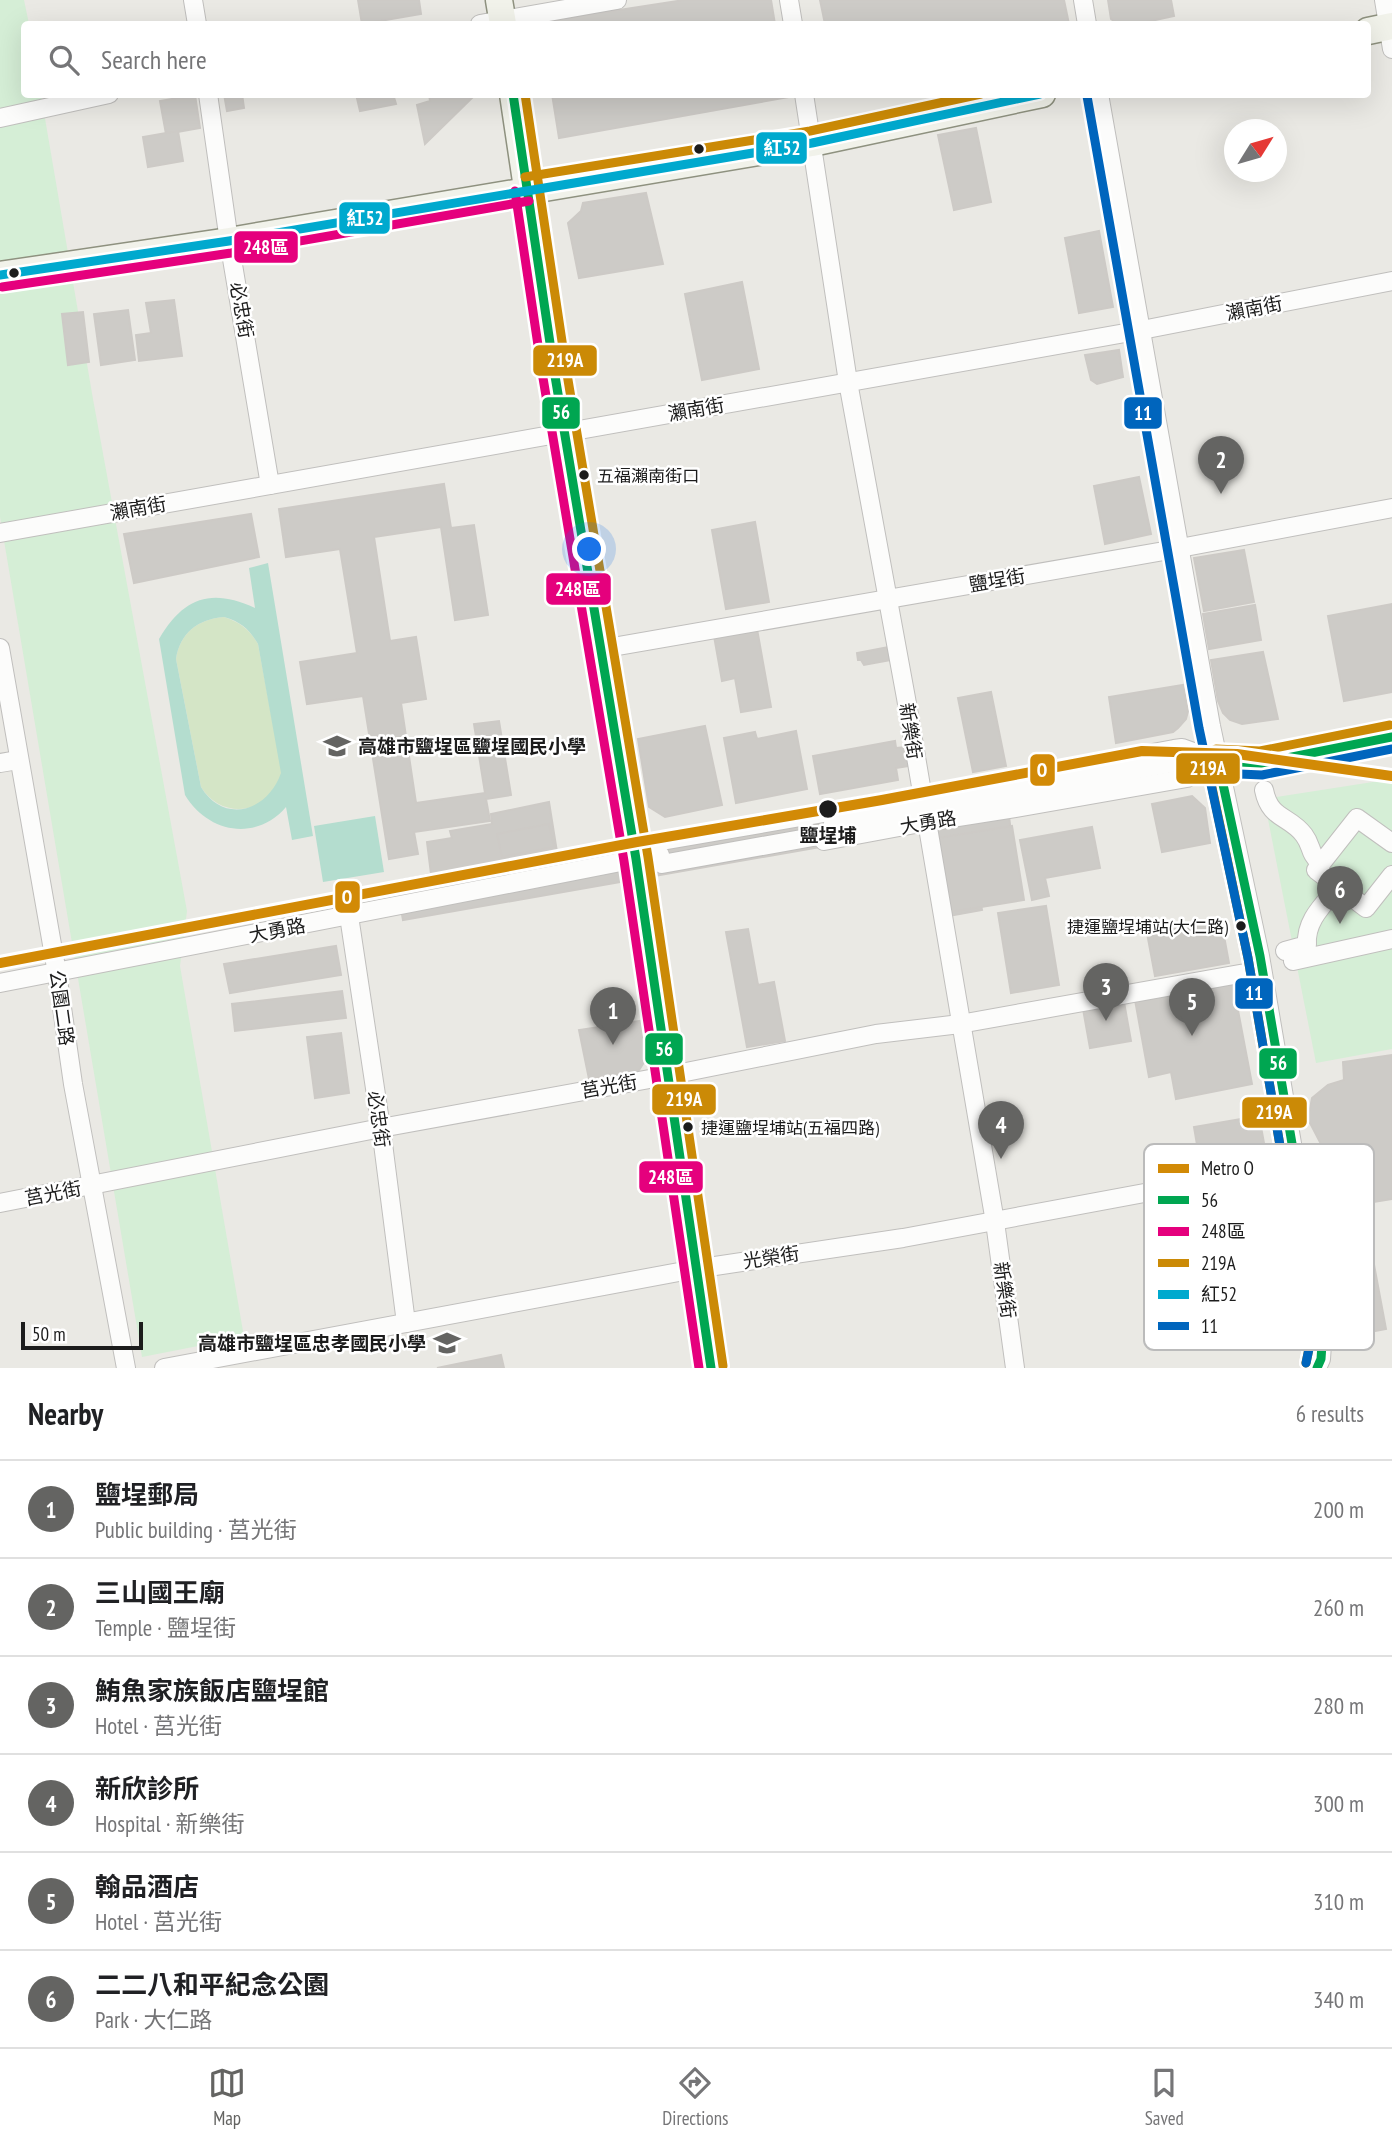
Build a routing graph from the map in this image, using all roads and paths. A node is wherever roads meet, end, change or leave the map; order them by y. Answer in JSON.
{"nodes":[{"id":1,"x":192,"y":0,"type":"edge"},
{"id":2,"x":617,"y":0,"type":"edge"},
{"id":3,"x":789,"y":0,"type":"edge"},
{"id":4,"x":1083,"y":0,"type":"edge"},
{"id":5,"x":1384,"y":0,"type":"edge"},
{"id":6,"x":496,"y":17,"type":"edge"},
{"id":7,"x":196,"y":21,"type":"edge"},
{"id":8,"x":792,"y":21,"type":"edge"},
{"id":9,"x":1086,"y":21,"type":"edge"},
{"id":10,"x":1385,"y":33,"type":"edge"},
{"id":11,"x":91,"y":98,"type":"edge"},
{"id":12,"x":209,"y":98,"type":"edge"},
{"id":13,"x":514,"y":98,"type":"edge"},
{"id":14,"x":805,"y":98,"type":"edge"},
{"id":15,"x":1023,"y":98,"type":"edge"},
{"id":16,"x":1100,"y":98,"type":"edge"},
{"id":17,"x":0,"y":118,"type":"edge"},
{"id":18,"x":812,"y":143,"type":"junction"},
{"id":19,"x":527,"y":189,"type":"junction"},
{"id":20,"x":229,"y":241,"type":"junction"},
{"id":21,"x":0,"y":275,"type":"edge"},
{"id":22,"x":1392,"y":281,"type":"edge"},
{"id":23,"x":1142,"y":330,"type":"junction"},
{"id":24,"x":848,"y":382,"type":"junction"},
{"id":25,"x":565,"y":432,"type":"junction"},
{"id":26,"x":270,"y":485,"type":"junction"},
{"id":27,"x":1392,"y":508,"type":"edge"},
{"id":28,"x":0,"y":533,"type":"edge"},
{"id":29,"x":1180,"y":548,"type":"junction"},
{"id":30,"x":886,"y":599,"type":"junction"},
{"id":31,"x":0,"y":648,"type":"edge"},
{"id":32,"x":601,"y":649,"type":"junction"},
{"id":33,"x":1392,"y":737,"type":"edge"},
{"id":34,"x":18,"y":760,"type":"junction"},
{"id":35,"x":1184,"y":761,"type":"dead end"},
{"id":36,"x":1219,"y":761,"type":"junction"},
{"id":37,"x":0,"y":763,"type":"edge"},
{"id":38,"x":1264,"y":790,"type":"dead end"},
{"id":39,"x":924,"y":808,"type":"junction"},
{"id":40,"x":1392,"y":843,"type":"edge"},
{"id":41,"x":636,"y":859,"type":"junction"},
{"id":42,"x":1321,"y":864,"type":"junction"},
{"id":43,"x":1392,"y":875,"type":"edge"},
{"id":44,"x":1338,"y":887,"type":"junction"},
{"id":45,"x":349,"y":916,"type":"junction"},
{"id":46,"x":1392,"y":939,"type":"edge"},
{"id":47,"x":1262,"y":970,"type":"junction"},
{"id":48,"x":57,"y":973,"type":"junction"},
{"id":49,"x":0,"y":983,"type":"edge"},
{"id":50,"x":960,"y":1024,"type":"junction"},
{"id":51,"x":666,"y":1076,"type":"junction"},
{"id":52,"x":381,"y":1128,"type":"junction"},
{"id":53,"x":1292,"y":1144,"type":"edge"},
{"id":54,"x":92,"y":1185,"type":"junction"},
{"id":55,"x":1144,"y":1193,"type":"edge"},
{"id":56,"x":0,"y":1203,"type":"edge"},
{"id":57,"x":995,"y":1222,"type":"junction"},
{"id":58,"x":695,"y":1269,"type":"junction"},
{"id":59,"x":406,"y":1323,"type":"junction"},
{"id":60,"x":1322,"y":1350,"type":"edge"},
{"id":61,"x":126,"y":1368,"type":"edge"},
{"id":62,"x":164,"y":1368,"type":"edge"},
{"id":63,"x":711,"y":1368,"type":"edge"},
{"id":64,"x":1015,"y":1368,"type":"edge"},
{"id":65,"x":1317,"y":1368,"type":"edge"}],
"edges":[{"from":1,"to":7,"type":"street"},
{"from":2,"to":6,"type":"street"},
{"from":3,"to":8,"type":"street"},
{"from":4,"to":9,"type":"street"},
{"from":5,"to":10,"type":"street"},
{"from":11,"to":17,"type":"street"},
{"from":12,"to":20,"type":"street","name":"必忠街"},
{"from":13,"to":19,"type":"street"},
{"from":14,"to":18,"type":"street","name":"新樂街"},
{"from":15,"to":18,"type":"street"},
{"from":16,"to":23,"type":"street"},
{"from":18,"to":19,"type":"street"},
{"from":18,"to":24,"type":"street","name":"新樂街"},
{"from":19,"to":20,"type":"street"},
{"from":19,"to":25,"type":"street"},
{"from":20,"to":21,"type":"street"},
{"from":20,"to":26,"type":"street","name":"必忠街"},
{"from":22,"to":23,"type":"street","name":"瀨南街"},
{"from":23,"to":24,"type":"street","name":"瀨南街"},
{"from":23,"to":29,"type":"street"},
{"from":24,"to":25,"type":"street","name":"瀨南街"},
{"from":24,"to":30,"type":"street","name":"新樂街"},
{"from":25,"to":26,"type":"street","name":"瀨南街"},
{"from":25,"to":32,"type":"street"},
{"from":26,"to":28,"type":"street","name":"瀨南街"},
{"from":27,"to":29,"type":"street","name":"鹽埕街"},
{"from":29,"to":30,"type":"street","name":"鹽埕街"},
{"from":29,"to":36,"type":"street"},
{"from":30,"to":32,"type":"street","name":"鹽埕街"},
{"from":30,"to":39,"type":"street","name":"新樂街"},
{"from":31,"to":34,"type":"street","name":"公園二路"},
{"from":32,"to":41,"type":"street"},
{"from":33,"to":36,"type":"street","name":"大勇路"},
{"from":34,"to":37,"type":"street"},
{"from":34,"to":48,"type":"street","name":"公園二路"},
{"from":35,"to":39,"type":"street"},
{"from":36,"to":39,"type":"street","name":"大勇路"},
{"from":36,"to":39,"type":"street","name":"大勇路"},
{"from":36,"to":47,"type":"street"},
{"from":38,"to":42,"type":"street"},
{"from":39,"to":41,"type":"street","name":"大勇路"},
{"from":39,"to":41,"type":"street","name":"大勇路"},
{"from":39,"to":50,"type":"street","name":"新樂街"},
{"from":40,"to":42,"type":"street"},
{"from":41,"to":45,"type":"street","name":"大勇路"},
{"from":41,"to":51,"type":"street"},
{"from":42,"to":44,"type":"street"},
{"from":43,"to":44,"type":"street"},
{"from":44,"to":46,"type":"street"},
{"from":45,"to":48,"type":"street","name":"大勇路"},
{"from":45,"to":52,"type":"street","name":"必忠街"},
{"from":47,"to":50,"type":"street","name":"莒光街"},
{"from":47,"to":53,"type":"street"},
{"from":48,"to":49,"type":"street","name":"大勇路"},
{"from":48,"to":54,"type":"street","name":"公園二路"},
{"from":50,"to":51,"type":"street","name":"莒光街"},
{"from":50,"to":57,"type":"street","name":"新樂街"},
{"from":51,"to":52,"type":"street","name":"莒光街"},
{"from":51,"to":58,"type":"street"},
{"from":52,"to":54,"type":"street","name":"莒光街"},
{"from":52,"to":59,"type":"street","name":"必忠街"},
{"from":54,"to":56,"type":"street","name":"莒光街"},
{"from":54,"to":61,"type":"street","name":"公園二路"},
{"from":55,"to":57,"type":"street","name":"光榮街"},
{"from":57,"to":58,"type":"street","name":"光榮街"},
{"from":57,"to":64,"type":"street","name":"新樂街"},
{"from":58,"to":59,"type":"street","name":"光榮街"},
{"from":58,"to":63,"type":"street"},
{"from":59,"to":62,"type":"street","name":"光榮街"},
{"from":60,"to":65,"type":"street"}]}
